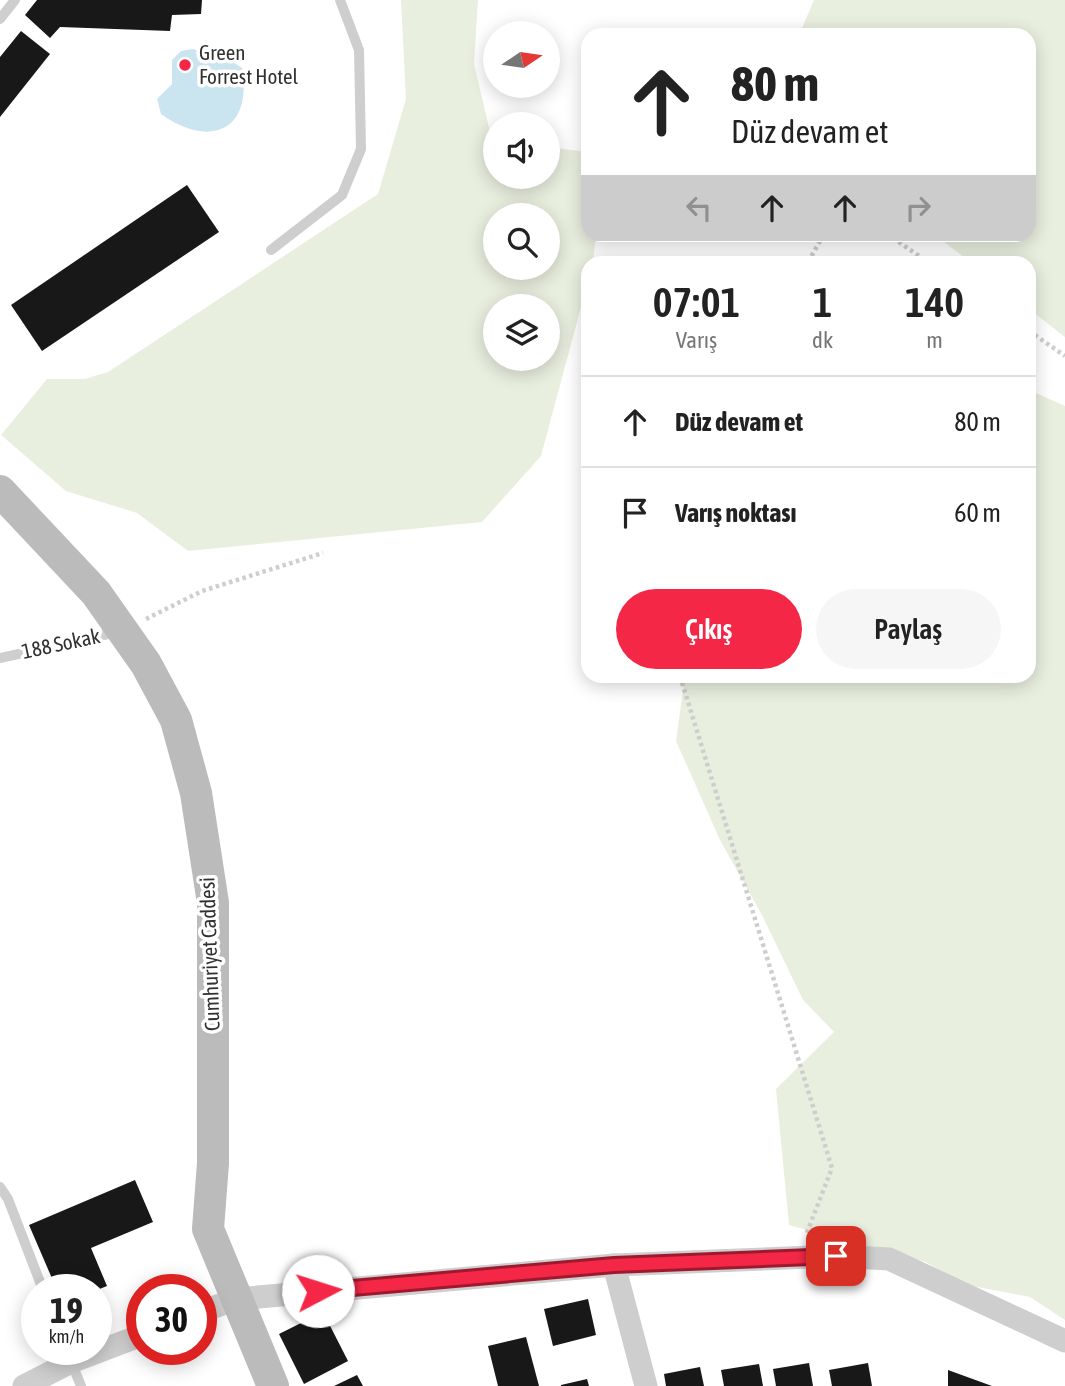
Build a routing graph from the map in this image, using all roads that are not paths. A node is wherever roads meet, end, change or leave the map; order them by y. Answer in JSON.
{"nodes":[{"id":1,"x":15,"y":0,"type":"edge"},
{"id":2,"x":341,"y":0,"type":"edge"},
{"id":3,"x":0,"y":19,"type":"edge"},
{"id":4,"x":271,"y":250,"type":"dead end"},
{"id":5,"x":0,"y":491,"type":"edge"},
{"id":6,"x":123,"y":631,"type":"junction"},
{"id":7,"x":0,"y":658,"type":"edge"},
{"id":8,"x":0,"y":1187,"type":"edge"},
{"id":9,"x":614,"y":1265,"type":"junction"},
{"id":10,"x":37,"y":1274,"type":"edge"},
{"id":11,"x":236,"y":1298,"type":"junction"},
{"id":12,"x":217,"y":1306,"type":"edge"},
{"id":13,"x":1065,"y":1341,"type":"edge"},
{"id":14,"x":56,"y":1365,"type":"edge"},
{"id":15,"x":73,"y":1365,"type":"edge"},
{"id":16,"x":24,"y":1386,"type":"edge"},
{"id":17,"x":81,"y":1386,"type":"edge"},
{"id":18,"x":273,"y":1386,"type":"edge"},
{"id":19,"x":646,"y":1386,"type":"edge"}],
"edges":[{"from":1,"to":3,"type":"lane"},
{"from":2,"to":4,"type":"lane"},
{"from":5,"to":6,"type":"street","name":"Cumhuriyet Caddesi"},
{"from":6,"to":7,"type":"lane","name":"188 Sokak"},
{"from":6,"to":11,"type":"street","name":"Cumhuriyet Caddesi"},
{"from":8,"to":10,"type":"lane"},
{"from":9,"to":11,"type":"street"},
{"from":9,"to":13,"type":"street"},
{"from":9,"to":19,"type":"street"},
{"from":11,"to":12,"type":"street"},
{"from":11,"to":18,"type":"street","name":"Cumhuriyet Caddesi"},
{"from":14,"to":16,"type":"street"},
{"from":15,"to":17,"type":"lane"}]}
